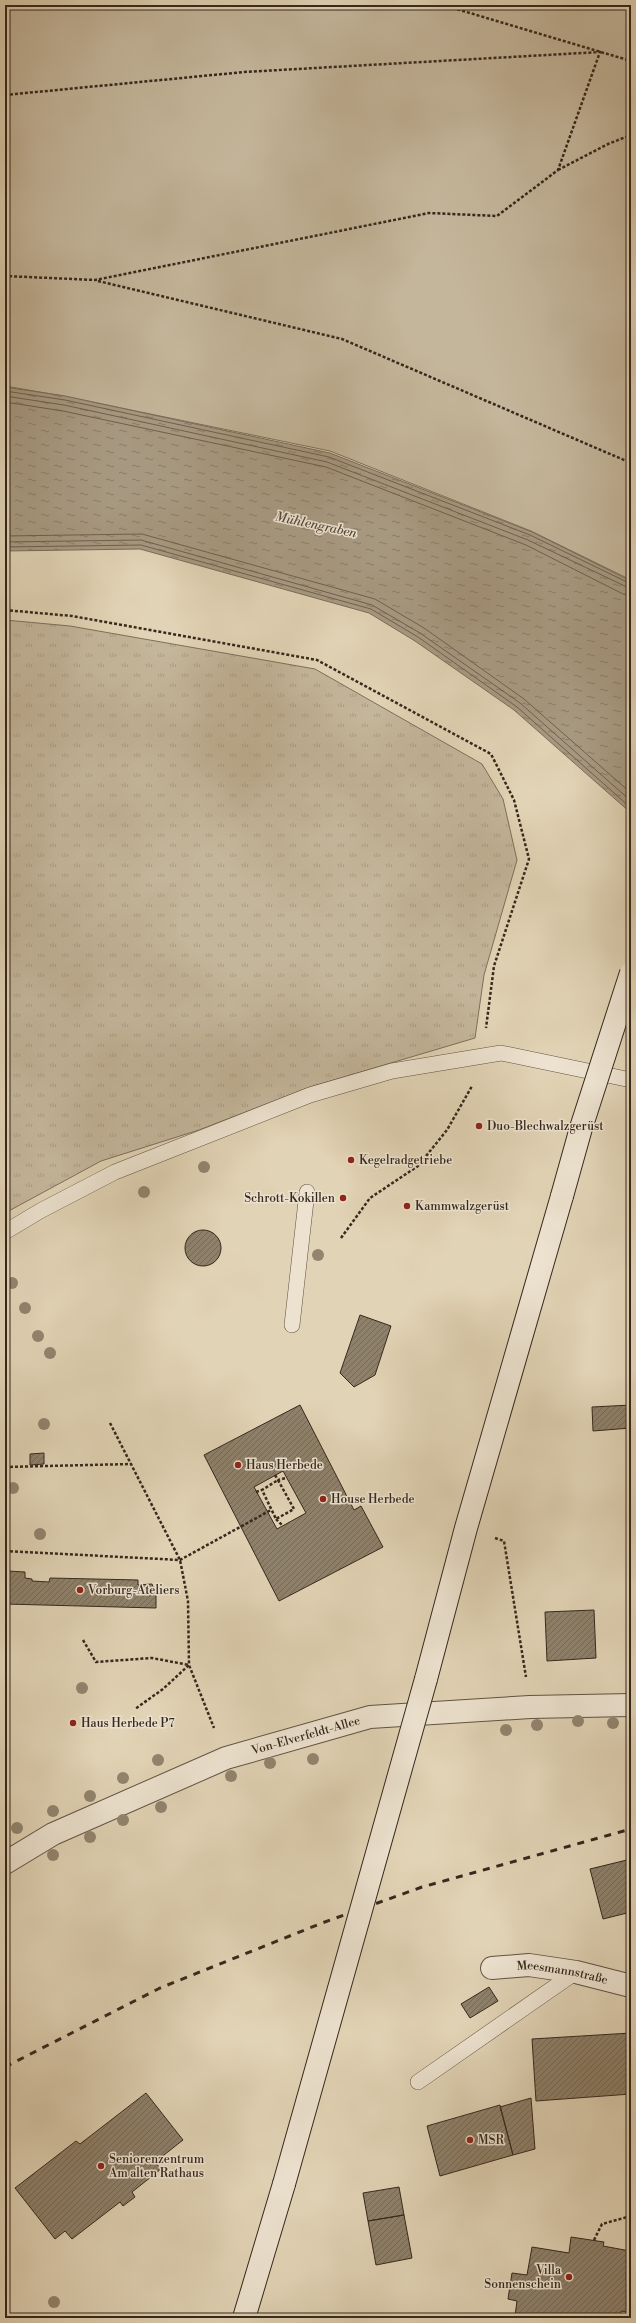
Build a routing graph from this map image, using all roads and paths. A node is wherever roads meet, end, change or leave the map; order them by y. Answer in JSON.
{"nodes":[{"id":1,"x":443,"y":5,"type":"edge"},
{"id":2,"x":600,"y":52,"type":"junction"},
{"id":3,"x":631,"y":61,"type":"edge"},
{"id":4,"x":5,"y":95,"type":"edge"},
{"id":5,"x":631,"y":135,"type":"edge"},
{"id":6,"x":558,"y":170,"type":"junction"},
{"id":7,"x":5,"y":276,"type":"edge"},
{"id":8,"x":95,"y":280,"type":"junction"},
{"id":9,"x":631,"y":463,"type":"edge"},
{"id":10,"x":5,"y":610,"type":"edge"},
{"id":11,"x":631,"y":974,"type":"edge"},
{"id":12,"x":483,"y":1056,"type":"junction"},
{"id":13,"x":631,"y":1080,"type":"edge"},
{"id":14,"x":307,"y":1192,"type":"dead end"},
{"id":15,"x":5,"y":1232,"type":"edge"},
{"id":16,"x":341,"y":1238,"type":"dead end"},
{"id":17,"x":292,"y":1325,"type":"dead end"},
{"id":18,"x":110,"y":1423,"type":"dead end"},
{"id":19,"x":131,"y":1464,"type":"junction"},
{"id":20,"x":5,"y":1467,"type":"edge"},
{"id":21,"x":275,"y":1475,"type":"dead end"},
{"id":22,"x":286,"y":1478,"type":"dead end"},
{"id":23,"x":278,"y":1480,"type":"junction"},
{"id":24,"x":262,"y":1490,"type":"junction"},
{"id":25,"x":256,"y":1492,"type":"dead end"},
{"id":26,"x":271,"y":1510,"type":"junction"},
{"id":27,"x":276,"y":1519,"type":"junction"},
{"id":28,"x":283,"y":1526,"type":"dead end"},
{"id":29,"x":466,"y":1528,"type":"junction"},
{"id":30,"x":5,"y":1551,"type":"edge"},
{"id":31,"x":180,"y":1560,"type":"junction"},
{"id":32,"x":83,"y":1640,"type":"dead end"},
{"id":33,"x":189,"y":1665,"type":"junction"},
{"id":34,"x":631,"y":1705,"type":"edge"},
{"id":35,"x":530,"y":1707,"type":"junction"},
{"id":36,"x":135,"y":1709,"type":"dead end"},
{"id":37,"x":226,"y":1758,"type":"junction"},
{"id":38,"x":5,"y":1863,"type":"edge"},
{"id":39,"x":492,"y":1968,"type":"dead end"},
{"id":40,"x":576,"y":1972,"type":"junction"},
{"id":41,"x":631,"y":1986,"type":"edge"},
{"id":42,"x":418,"y":2082,"type":"dead end"},
{"id":43,"x":631,"y":2216,"type":"edge"},
{"id":44,"x":594,"y":2240,"type":"dead end"},
{"id":45,"x":244,"y":2318,"type":"edge"}],
"edges":[{"from":1,"to":2,"type":"path"},
{"from":2,"to":3,"type":"path"},
{"from":2,"to":4,"type":"path"},
{"from":2,"to":6,"type":"path"},
{"from":5,"to":6,"type":"path"},
{"from":6,"to":8,"type":"path"},
{"from":7,"to":8,"type":"path"},
{"from":8,"to":9,"type":"path"},
{"from":10,"to":12,"type":"path"},
{"from":11,"to":29,"type":"main road","bridge":true},
{"from":12,"to":13,"type":"lane"},
{"from":12,"to":15,"type":"lane"},
{"from":12,"to":16,"type":"path"},
{"from":14,"to":17,"type":"lane"},
{"from":18,"to":19,"type":"path"},
{"from":19,"to":20,"type":"path"},
{"from":19,"to":31,"type":"path"},
{"from":21,"to":23,"type":"path"},
{"from":22,"to":23,"type":"path"},
{"from":23,"to":24,"type":"path"},
{"from":23,"to":27,"type":"path"},
{"from":24,"to":25,"type":"path"},
{"from":24,"to":26,"type":"path"},
{"from":26,"to":27,"type":"path"},
{"from":26,"to":31,"type":"path"},
{"from":27,"to":28,"type":"path"},
{"from":29,"to":35,"type":"path"},
{"from":29,"to":45,"type":"main road","bridge":true},
{"from":30,"to":31,"type":"path"},
{"from":31,"to":33,"type":"path"},
{"from":32,"to":33,"type":"path"},
{"from":33,"to":36,"type":"path"},
{"from":33,"to":37,"type":"path"},
{"from":34,"to":35,"type":"main road","name":"Von-Elverfeldt-Allee"},
{"from":35,"to":37,"type":"main road","name":"Von-Elverfeldt-Allee"},
{"from":37,"to":38,"type":"main road","name":"Von-Elverfeldt-Allee"},
{"from":39,"to":40,"type":"main road","name":"Meesmannstraße"},
{"from":40,"to":41,"type":"main road","name":"Meesmannstraße"},
{"from":40,"to":42,"type":"lane"},
{"from":43,"to":44,"type":"path"}]}
